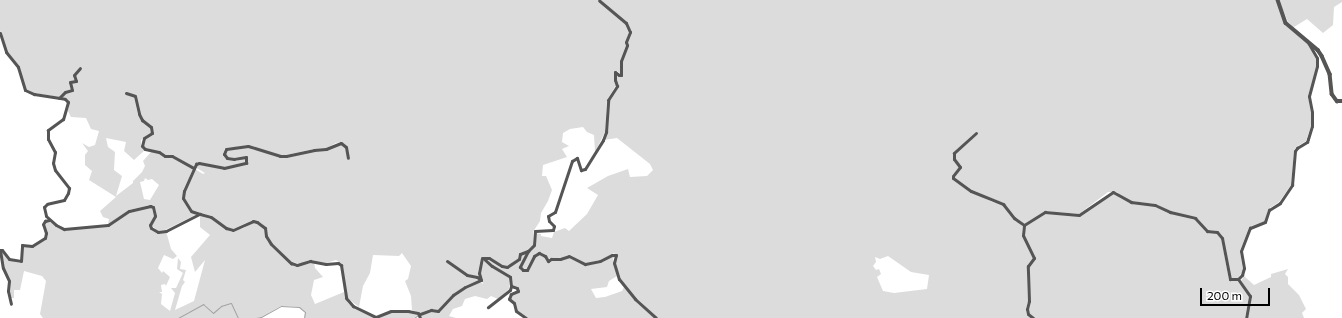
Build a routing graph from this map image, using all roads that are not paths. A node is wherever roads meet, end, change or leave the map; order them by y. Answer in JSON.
{"nodes":[{"id":1,"x":599,"y":0,"type":"edge"},
{"id":2,"x":1278,"y":0,"type":"edge"},
{"id":3,"x":0,"y":33,"type":"edge"},
{"id":4,"x":1306,"y":40,"type":"junction"},
{"id":5,"x":80,"y":68,"type":"dead end"},
{"id":6,"x":126,"y":93,"type":"dead end"},
{"id":7,"x":59,"y":98,"type":"junction"},
{"id":8,"x":1342,"y":101,"type":"edge"},
{"id":9,"x":976,"y":133,"type":"dead end"},
{"id":10,"x":348,"y":158,"type":"dead end"},
{"id":11,"x":194,"y":168,"type":"junction"},
{"id":12,"x":200,"y":214,"type":"junction"},
{"id":13,"x":49,"y":220,"type":"junction"},
{"id":14,"x":1024,"y":226,"type":"junction"},
{"id":15,"x":0,"y":250,"type":"edge"},
{"id":16,"x":528,"y":251,"type":"junction"},
{"id":17,"x":483,"y":258,"type":"junction"},
{"id":18,"x":447,"y":261,"type":"dead end"},
{"id":19,"x":1238,"y":279,"type":"junction"},
{"id":20,"x":481,"y":280,"type":"junction"},
{"id":21,"x":511,"y":286,"type":"junction"},
{"id":22,"x":11,"y":304,"type":"dead end"},
{"id":23,"x":488,"y":308,"type":"dead end"},
{"id":24,"x":420,"y":314,"type":"junction"},
{"id":25,"x":420,"y":318,"type":"edge"},
{"id":26,"x":526,"y":318,"type":"edge"},
{"id":27,"x":656,"y":318,"type":"edge"},
{"id":28,"x":1033,"y":318,"type":"edge"},
{"id":29,"x":1246,"y":318,"type":"edge"}],
"edges":[{"from":1,"to":16,"type":"street"},
{"from":2,"to":4,"type":"street"},
{"from":3,"to":7,"type":"street"},
{"from":4,"to":8,"type":"street"},
{"from":4,"to":19,"type":"street"},
{"from":5,"to":7,"type":"street"},
{"from":6,"to":11,"type":"street"},
{"from":7,"to":13,"type":"street"},
{"from":9,"to":14,"type":"street"},
{"from":10,"to":11,"type":"street"},
{"from":11,"to":12,"type":"street"},
{"from":12,"to":13,"type":"street"},
{"from":12,"to":24,"type":"street"},
{"from":13,"to":15,"type":"street"},
{"from":14,"to":19,"type":"street"},
{"from":14,"to":28,"type":"street"},
{"from":15,"to":22,"type":"street"},
{"from":16,"to":17,"type":"street"},
{"from":16,"to":27,"type":"street"},
{"from":17,"to":20,"type":"street"},
{"from":17,"to":21,"type":"street"},
{"from":18,"to":20,"type":"street"},
{"from":19,"to":29,"type":"street"},
{"from":20,"to":24,"type":"street"},
{"from":21,"to":23,"type":"street"},
{"from":21,"to":26,"type":"street"},
{"from":24,"to":25,"type":"street"}]}
